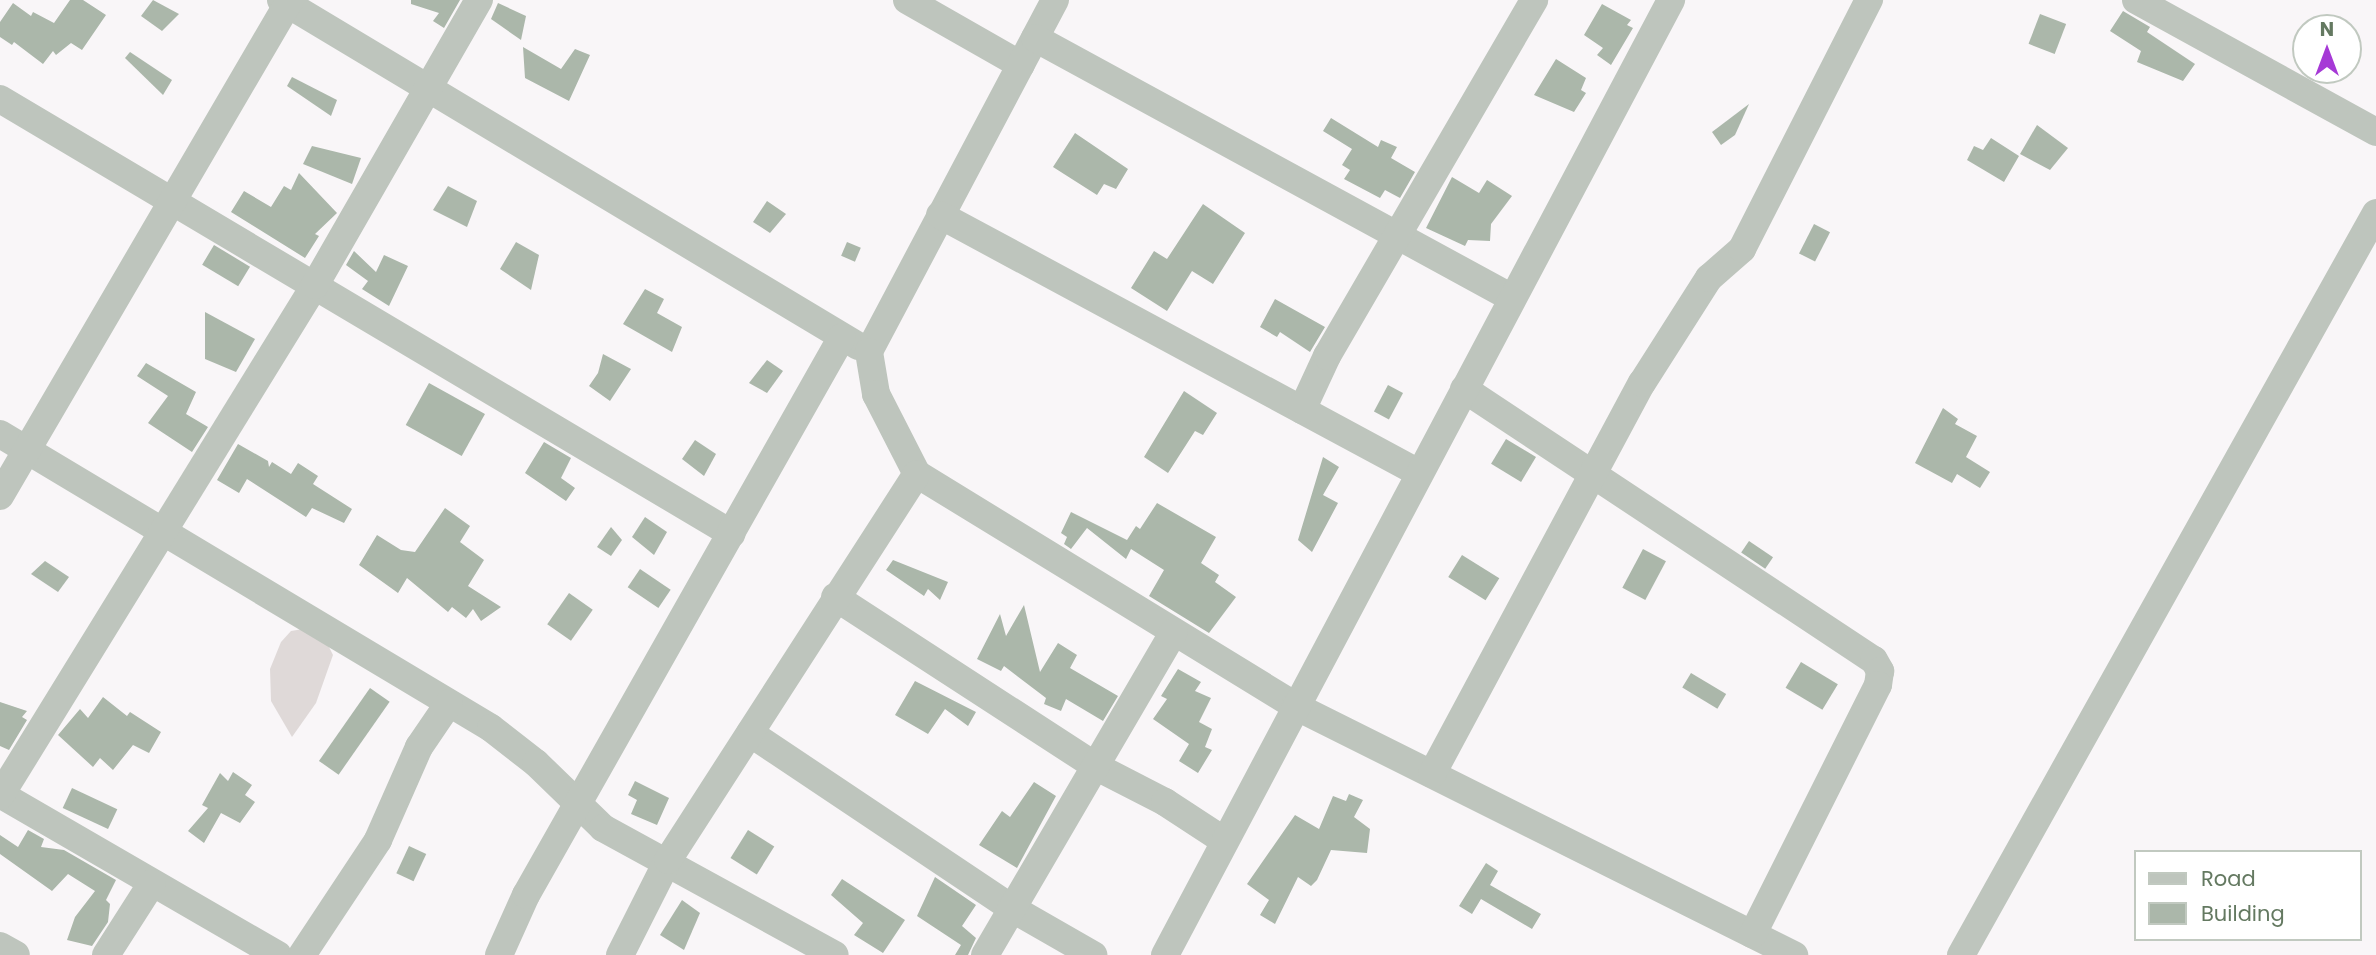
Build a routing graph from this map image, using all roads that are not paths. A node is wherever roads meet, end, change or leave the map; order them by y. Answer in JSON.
{"nodes":[{"id":1,"x":478,"y":0,"type":"edge"},
{"id":2,"x":906,"y":0,"type":"edge"},
{"id":3,"x":1055,"y":0,"type":"edge"},
{"id":4,"x":1534,"y":0,"type":"edge"},
{"id":5,"x":1671,"y":0,"type":"edge"},
{"id":6,"x":1869,"y":0,"type":"edge"},
{"id":7,"x":2136,"y":0,"type":"edge"},
{"id":8,"x":286,"y":1,"type":"edge"},
{"id":9,"x":1035,"y":38,"type":"junction"},
{"id":10,"x":1021,"y":65,"type":"junction"},
{"id":11,"x":427,"y":89,"type":"junction"},
{"id":12,"x":0,"y":99,"type":"edge"},
{"id":13,"x":2376,"y":132,"type":"edge"},
{"id":14,"x":173,"y":201,"type":"junction"},
{"id":15,"x":2376,"y":213,"type":"edge"},
{"id":16,"x":940,"y":215,"type":"junction"},
{"id":17,"x":1397,"y":235,"type":"junction"},
{"id":18,"x":315,"y":285,"type":"junction"},
{"id":19,"x":1512,"y":298,"type":"junction"},
{"id":20,"x":842,"y":337,"type":"junction"},
{"id":21,"x":869,"y":352,"type":"junction"},
{"id":22,"x":1464,"y":389,"type":"junction"},
{"id":23,"x":1302,"y":410,"type":"junction"},
{"id":24,"x":0,"y":434,"type":"edge"},
{"id":25,"x":27,"y":450,"type":"junction"},
{"id":26,"x":1419,"y":473,"type":"junction"},
{"id":27,"x":918,"y":474,"type":"junction"},
{"id":28,"x":1593,"y":476,"type":"junction"},
{"id":29,"x":0,"y":496,"type":"edge"},
{"id":30,"x":161,"y":532,"type":"junction"},
{"id":31,"x":732,"y":534,"type":"junction"},
{"id":32,"x":835,"y":597,"type":"junction"},
{"id":33,"x":1174,"y":632,"type":"junction"},
{"id":34,"x":449,"y":703,"type":"junction"},
{"id":35,"x":1295,"y":706,"type":"junction"},
{"id":36,"x":750,"y":733,"type":"junction"},
{"id":37,"x":1095,"y":766,"type":"junction"},
{"id":38,"x":1432,"y":774,"type":"junction"},
{"id":39,"x":0,"y":795,"type":"edge"},
{"id":40,"x":577,"y":806,"type":"junction"},
{"id":41,"x":1223,"y":841,"type":"junction"},
{"id":42,"x":668,"y":860,"type":"junction"},
{"id":43,"x":152,"y":883,"type":"junction"},
{"id":44,"x":1011,"y":908,"type":"junction"},
{"id":45,"x":1753,"y":934,"type":"junction"},
{"id":46,"x":0,"y":946,"type":"edge"},
{"id":47,"x":16,"y":955,"type":"edge"},
{"id":48,"x":106,"y":955,"type":"edge"},
{"id":49,"x":278,"y":955,"type":"edge"},
{"id":50,"x":302,"y":955,"type":"edge"},
{"id":51,"x":499,"y":955,"type":"edge"},
{"id":52,"x":620,"y":955,"type":"edge"},
{"id":53,"x":835,"y":955,"type":"edge"},
{"id":54,"x":985,"y":955,"type":"edge"},
{"id":55,"x":1093,"y":955,"type":"edge"},
{"id":56,"x":1165,"y":955,"type":"edge"},
{"id":57,"x":1794,"y":955,"type":"edge"},
{"id":58,"x":1961,"y":955,"type":"edge"}],
"edges":[{"from":1,"to":11,"type":"street"},
{"from":2,"to":10,"type":"street"},
{"from":3,"to":9,"type":"street"},
{"from":4,"to":17,"type":"street"},
{"from":5,"to":19,"type":"street"},
{"from":6,"to":28,"type":"street"},
{"from":7,"to":13,"type":"street"},
{"from":8,"to":11,"type":"street"},
{"from":8,"to":14,"type":"street"},
{"from":9,"to":10,"type":"street"},
{"from":9,"to":17,"type":"street"},
{"from":10,"to":16,"type":"street"},
{"from":11,"to":18,"type":"street"},
{"from":11,"to":20,"type":"street"},
{"from":12,"to":14,"type":"street"},
{"from":14,"to":18,"type":"street"},
{"from":14,"to":25,"type":"street"},
{"from":15,"to":58,"type":"street"},
{"from":16,"to":21,"type":"street"},
{"from":16,"to":23,"type":"street"},
{"from":17,"to":19,"type":"street"},
{"from":17,"to":23,"type":"street"},
{"from":18,"to":30,"type":"street"},
{"from":18,"to":31,"type":"street"},
{"from":19,"to":22,"type":"street"},
{"from":20,"to":21,"type":"street"},
{"from":20,"to":31,"type":"street"},
{"from":21,"to":27,"type":"street"},
{"from":22,"to":26,"type":"street"},
{"from":22,"to":28,"type":"street"},
{"from":23,"to":26,"type":"street"},
{"from":24,"to":25,"type":"street"},
{"from":25,"to":29,"type":"street"},
{"from":25,"to":30,"type":"street"},
{"from":26,"to":35,"type":"street"},
{"from":27,"to":32,"type":"street"},
{"from":27,"to":33,"type":"street"},
{"from":28,"to":38,"type":"street"},
{"from":28,"to":45,"type":"street"},
{"from":30,"to":34,"type":"street"},
{"from":30,"to":39,"type":"street"},
{"from":31,"to":40,"type":"street"},
{"from":32,"to":36,"type":"street"},
{"from":32,"to":37,"type":"street"},
{"from":33,"to":35,"type":"street"},
{"from":33,"to":37,"type":"street"},
{"from":34,"to":40,"type":"street"},
{"from":34,"to":50,"type":"street"},
{"from":35,"to":38,"type":"street"},
{"from":35,"to":41,"type":"street"},
{"from":36,"to":42,"type":"street"},
{"from":36,"to":44,"type":"street"},
{"from":37,"to":41,"type":"street"},
{"from":37,"to":44,"type":"street"},
{"from":38,"to":45,"type":"street"},
{"from":39,"to":43,"type":"street"},
{"from":40,"to":42,"type":"street"},
{"from":40,"to":51,"type":"street"},
{"from":41,"to":56,"type":"street"},
{"from":42,"to":52,"type":"street"},
{"from":42,"to":53,"type":"street"},
{"from":43,"to":48,"type":"street"},
{"from":43,"to":49,"type":"street"},
{"from":44,"to":54,"type":"street"},
{"from":44,"to":55,"type":"street"},
{"from":45,"to":57,"type":"street"},
{"from":46,"to":47,"type":"street"}]}
